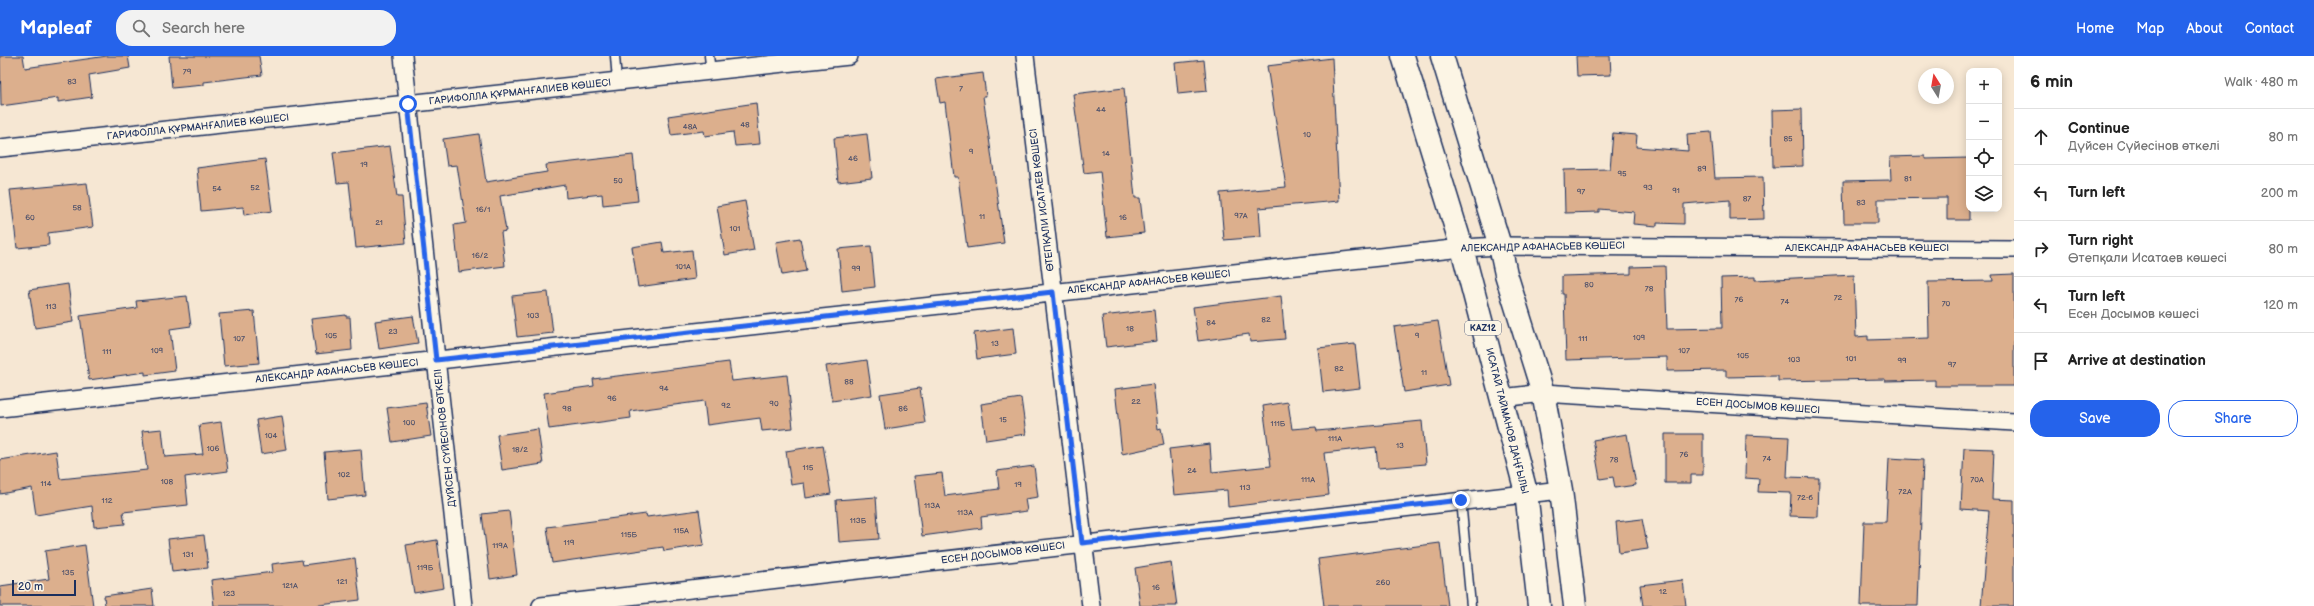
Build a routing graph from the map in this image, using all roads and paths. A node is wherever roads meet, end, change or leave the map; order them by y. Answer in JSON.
{"nodes":[{"id":1,"x":403,"y":56,"type":"edge"},
{"id":2,"x":615,"y":56,"type":"edge"},
{"id":3,"x":849,"y":56,"type":"edge"},
{"id":4,"x":1025,"y":56,"type":"edge"},
{"id":5,"x":1403,"y":56,"type":"edge"},
{"id":6,"x":1442,"y":56,"type":"edge"},
{"id":7,"x":710,"y":64,"type":"edge"},
{"id":8,"x":618,"y":81,"type":"junction"},
{"id":9,"x":408,"y":104,"type":"junction"},
{"id":10,"x":0,"y":148,"type":"edge"},
{"id":11,"x":1500,"y":246,"type":"junction"},
{"id":12,"x":1462,"y":248,"type":"junction"},
{"id":13,"x":2014,"y":249,"type":"edge"},
{"id":14,"x":1053,"y":292,"type":"junction"},
{"id":15,"x":436,"y":360,"type":"junction"},
{"id":16,"x":1543,"y":392,"type":"junction"},
{"id":17,"x":1502,"y":398,"type":"junction"},
{"id":18,"x":0,"y":408,"type":"edge"},
{"id":19,"x":2014,"y":422,"type":"edge"},
{"id":20,"x":1561,"y":490,"type":"junction"},
{"id":21,"x":1526,"y":492,"type":"junction"},
{"id":22,"x":1461,"y":500,"type":"junction"},
{"id":23,"x":1082,"y":543,"type":"junction"},
{"id":24,"x":463,"y":606,"type":"edge"},
{"id":25,"x":541,"y":606,"type":"edge"},
{"id":26,"x":1091,"y":606,"type":"edge"},
{"id":27,"x":1471,"y":606,"type":"edge"},
{"id":28,"x":1539,"y":606,"type":"edge"},
{"id":29,"x":1575,"y":606,"type":"edge"}],
"edges":[{"from":1,"to":9,"type":"street","name":"ДҮЙСЕН СҮЙЕСІНОВ ӨТКЕЛІ"},
{"from":2,"to":8,"type":"lane"},
{"from":3,"to":7,"type":"street","name":"ГАРИФОЛЛА ҚҰРМАНҒАЛИЕВ КӨШЕСІ"},
{"from":4,"to":14,"type":"street","name":"ӨТЕПҚАЛИ ИСАТАЕВ КӨШЕСІ"},
{"from":5,"to":12,"type":"main road","name":"ИСАТАЙ ТАЙМАНОВ ДАҢҒЫЛЫ","number":"KAZ12"},
{"from":6,"to":11,"type":"main road"},
{"from":7,"to":8,"type":"street","name":"ГАРИФОЛЛА ҚҰРМАНҒАЛИЕВ КӨШЕСІ"},
{"from":8,"to":9,"type":"street","name":"ГАРИФОЛЛА ҚҰРМАНҒАЛИЕВ КӨШЕСІ"},
{"from":9,"to":10,"type":"street","name":"ГАРИФОЛЛА ҚҰРМАНҒАЛИЕВ КӨШЕСІ"},
{"from":9,"to":15,"type":"street","name":"ДҮЙСЕН СҮЙЕСІНОВ ӨТКЕЛІ"},
{"from":11,"to":12,"type":"street","name":"АЛЕКСАНДР АФАНАСЬЕВ КӨШЕСІ"},
{"from":11,"to":13,"type":"street","name":"АЛЕКСАНДР АФАНАСЬЕВ КӨШЕСІ"},
{"from":11,"to":16,"type":"main road"},
{"from":12,"to":14,"type":"street","name":"АЛЕКСАНДР АФАНАСЬЕВ КӨШЕСІ"},
{"from":12,"to":17,"type":"main road","name":"ИСАТАЙ ТАЙМАНОВ ДАҢҒЫЛЫ","number":"KAZ12"},
{"from":14,"to":15,"type":"street","name":"АЛЕКСАНДР АФАНАСЬЕВ КӨШЕСІ"},
{"from":14,"to":23,"type":"street","name":"ӨТЕПҚАЛИ ИСАТАЕВ КӨШЕСІ"},
{"from":15,"to":18,"type":"street","name":"АЛЕКСАНДР АФАНАСЬЕВ КӨШЕСІ"},
{"from":15,"to":24,"type":"street","name":"ДҮЙСЕН СҮЙЕСІНОВ ӨТКЕЛІ"},
{"from":16,"to":17,"type":"street","name":"ЕСЕН ДОСЫМОВ КӨШЕСІ"},
{"from":16,"to":19,"type":"street","name":"ЕСЕН ДОСЫМОВ КӨШЕСІ"},
{"from":16,"to":20,"type":"main road"},
{"from":17,"to":21,"type":"main road","name":"ИСАТАЙ ТАЙМАНОВ ДАҢҒЫЛЫ","number":"KAZ12"},
{"from":20,"to":21,"type":"street","name":"ЕСЕН ДОСЫМОВ КӨШЕСІ"},
{"from":20,"to":29,"type":"main road"},
{"from":21,"to":22,"type":"street","name":"ЕСЕН ДОСЫМОВ КӨШЕСІ"},
{"from":21,"to":28,"type":"main road","name":"ИСАТАЙ ТАЙМАНОВ ДАҢҒЫЛЫ","number":"KAZ12"},
{"from":22,"to":23,"type":"street","name":"ЕСЕН ДОСЫМОВ КӨШЕСІ"},
{"from":22,"to":27,"type":"lane"},
{"from":23,"to":25,"type":"street","name":"ЕСЕН ДОСЫМОВ КӨШЕСІ"},
{"from":23,"to":26,"type":"street","name":"ӨТЕПҚАЛИ ИСАТАЕВ КӨШЕСІ"}]}
